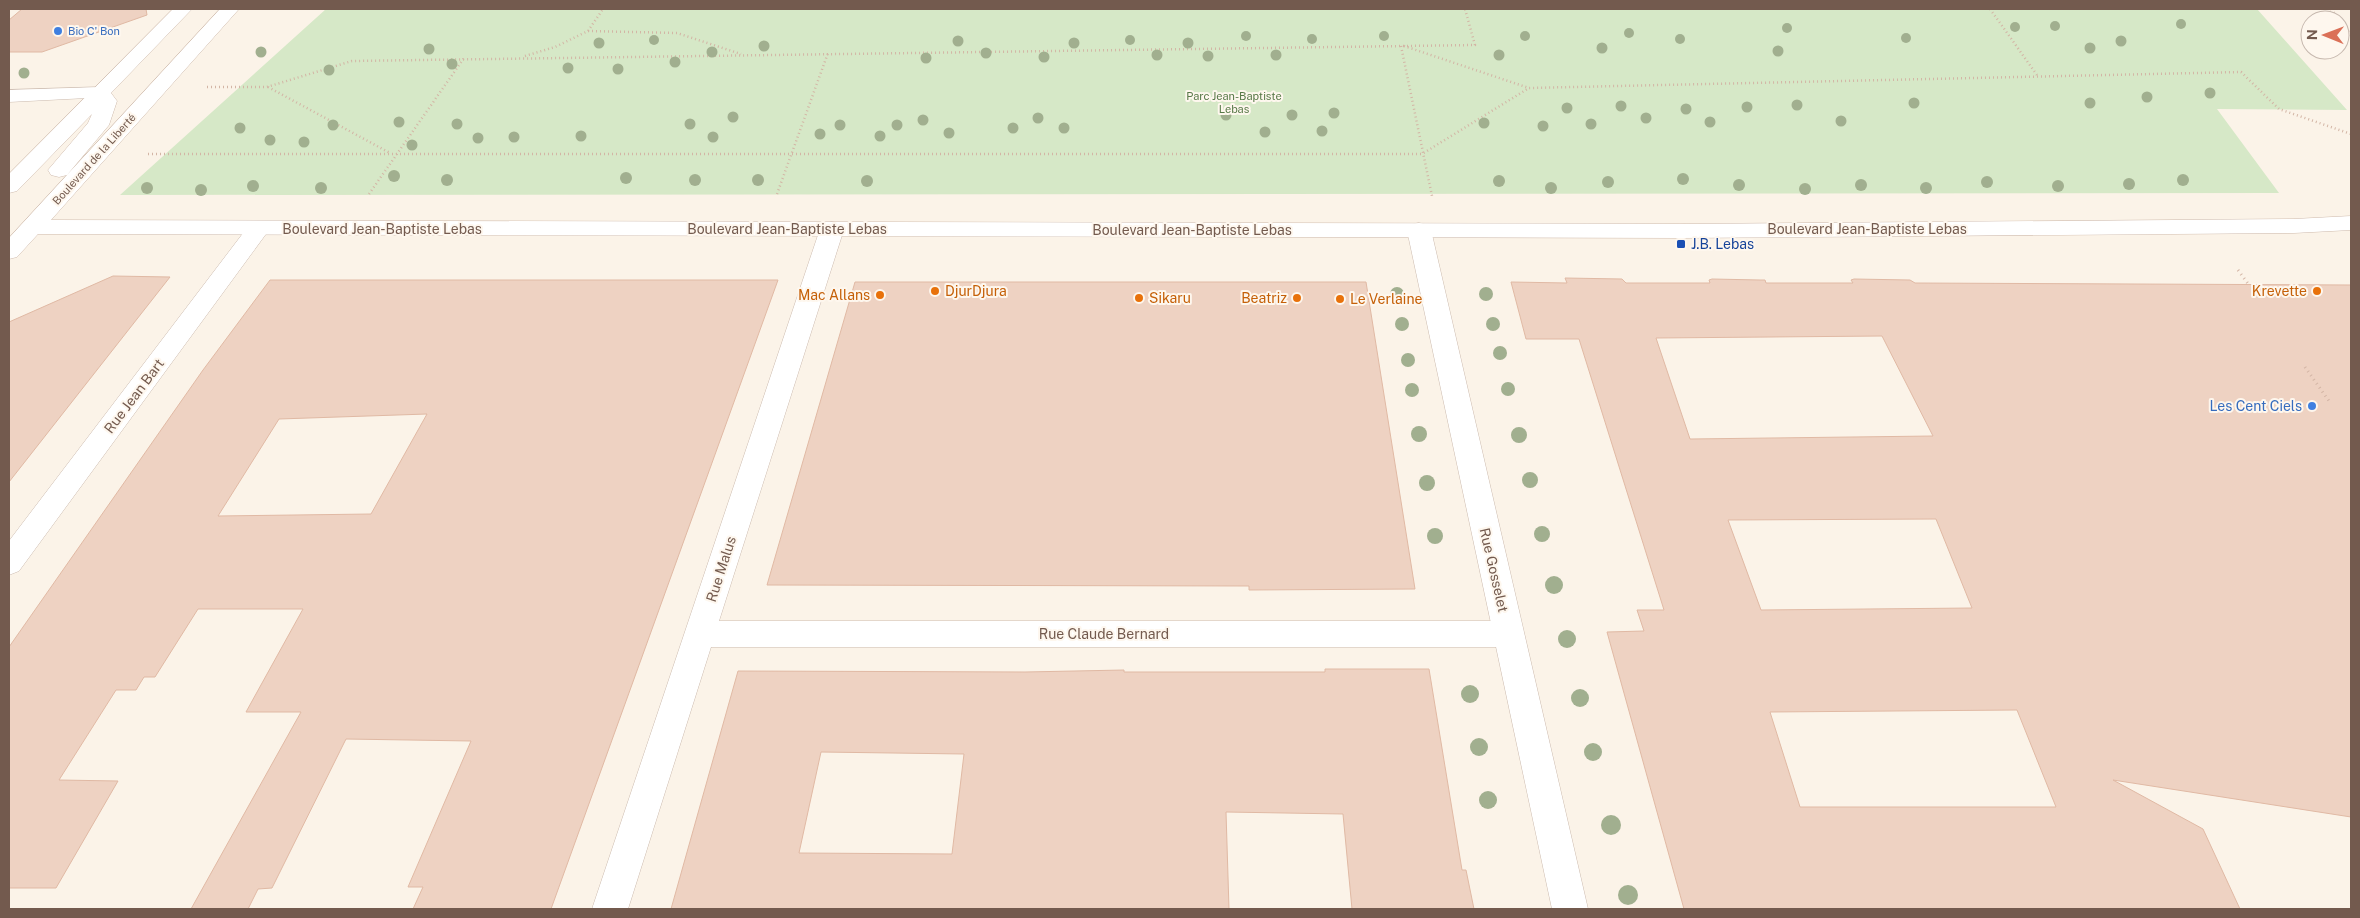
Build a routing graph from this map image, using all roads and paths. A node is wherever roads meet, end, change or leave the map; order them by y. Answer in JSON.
{"nodes":[{"id":1,"x":184,"y":9,"type":"edge"},
{"id":2,"x":230,"y":9,"type":"edge"},
{"id":3,"x":603,"y":9,"type":"edge"},
{"id":4,"x":1465,"y":9,"type":"edge"},
{"id":5,"x":1990,"y":9,"type":"edge"},
{"id":6,"x":2331,"y":9,"type":"edge"},
{"id":7,"x":588,"y":31,"type":"junction"},
{"id":8,"x":2351,"y":35,"type":"edge"},
{"id":9,"x":1401,"y":46,"type":"junction"},
{"id":10,"x":828,"y":53,"type":"junction"},
{"id":11,"x":744,"y":55,"type":"junction"},
{"id":12,"x":464,"y":58,"type":"junction"},
{"id":13,"x":520,"y":58,"type":"junction"},
{"id":14,"x":2037,"y":76,"type":"junction"},
{"id":15,"x":201,"y":87,"type":"dead end"},
{"id":16,"x":268,"y":87,"type":"junction"},
{"id":17,"x":1529,"y":88,"type":"junction"},
{"id":18,"x":100,"y":93,"type":"junction"},
{"id":19,"x":9,"y":96,"type":"edge"},
{"id":20,"x":2351,"y":134,"type":"edge"},
{"id":21,"x":147,"y":154,"type":"dead end"},
{"id":22,"x":391,"y":154,"type":"junction"},
{"id":23,"x":398,"y":154,"type":"junction"},
{"id":24,"x":792,"y":154,"type":"junction"},
{"id":25,"x":1422,"y":154,"type":"junction"},
{"id":26,"x":9,"y":186,"type":"edge"},
{"id":27,"x":769,"y":197,"type":"dead end"},
{"id":28,"x":2351,"y":223,"type":"edge"},
{"id":29,"x":32,"y":227,"type":"junction"},
{"id":30,"x":258,"y":229,"type":"junction"},
{"id":31,"x":344,"y":229,"type":"junction"},
{"id":32,"x":832,"y":229,"type":"junction"},
{"id":33,"x":1419,"y":230,"type":"junction"},
{"id":34,"x":9,"y":252,"type":"edge"},
{"id":35,"x":2238,"y":270,"type":"dead end"},
{"id":36,"x":2249,"y":285,"type":"dead end"},
{"id":37,"x":2305,"y":367,"type":"dead end"},
{"id":38,"x":2329,"y":401,"type":"dead end"},
{"id":39,"x":9,"y":562,"type":"edge"},
{"id":40,"x":700,"y":634,"type":"junction"},
{"id":41,"x":1509,"y":634,"type":"junction"},
{"id":42,"x":610,"y":909,"type":"edge"},
{"id":43,"x":1570,"y":909,"type":"edge"}],
"edges":[{"from":1,"to":18,"type":"main road"},
{"from":2,"to":29,"type":"main road","name":"Boulevard de la Liberté"},
{"from":3,"to":7,"type":"path"},
{"from":4,"to":9,"type":"path"},
{"from":5,"to":14,"type":"path"},
{"from":6,"to":8,"type":"path"},
{"from":7,"to":11,"type":"path"},
{"from":7,"to":13,"type":"path"},
{"from":9,"to":10,"type":"path"},
{"from":9,"to":17,"type":"path"},
{"from":9,"to":25,"type":"path"},
{"from":10,"to":11,"type":"path"},
{"from":10,"to":24,"type":"path"},
{"from":11,"to":13,"type":"path"},
{"from":12,"to":13,"type":"path"},
{"from":12,"to":16,"type":"path"},
{"from":12,"to":23,"type":"path"},
{"from":14,"to":17,"type":"path"},
{"from":14,"to":20,"type":"path"},
{"from":15,"to":16,"type":"path"},
{"from":16,"to":22,"type":"path"},
{"from":17,"to":25,"type":"path"},
{"from":18,"to":19,"type":"main road"},
{"from":18,"to":26,"type":"main road"},
{"from":18,"to":29,"type":"main road","name":"Boulevard de la Liberté"},
{"from":21,"to":22,"type":"path"},
{"from":22,"to":23,"type":"path"},
{"from":23,"to":24,"type":"path"},
{"from":23,"to":31,"type":"path"},
{"from":24,"to":25,"type":"path"},
{"from":24,"to":27,"type":"path"},
{"from":28,"to":33,"type":"main road","name":"Boulevard Jean-Baptiste Lebas"},
{"from":29,"to":30,"type":"main road","name":"Boulevard Jean-Baptiste Lebas"},
{"from":29,"to":34,"type":"main road","name":"Boulevard de la Liberté"},
{"from":30,"to":31,"type":"main road","name":"Boulevard Jean-Baptiste Lebas"},
{"from":30,"to":39,"type":"main road","name":"Rue Jean Bart"},
{"from":31,"to":32,"type":"main road","name":"Boulevard Jean-Baptiste Lebas"},
{"from":32,"to":33,"type":"main road","name":"Boulevard Jean-Baptiste Lebas"},
{"from":32,"to":40,"type":"main road","name":"Rue Malus"},
{"from":33,"to":41,"type":"main road","name":"Rue Gosselet"},
{"from":35,"to":36,"type":"path"},
{"from":37,"to":38,"type":"path"},
{"from":40,"to":41,"type":"main road","name":"Rue Claude Bernard"},
{"from":40,"to":42,"type":"main road","name":"Rue Malus"},
{"from":41,"to":43,"type":"main road","name":"Rue Gosselet"}]}
